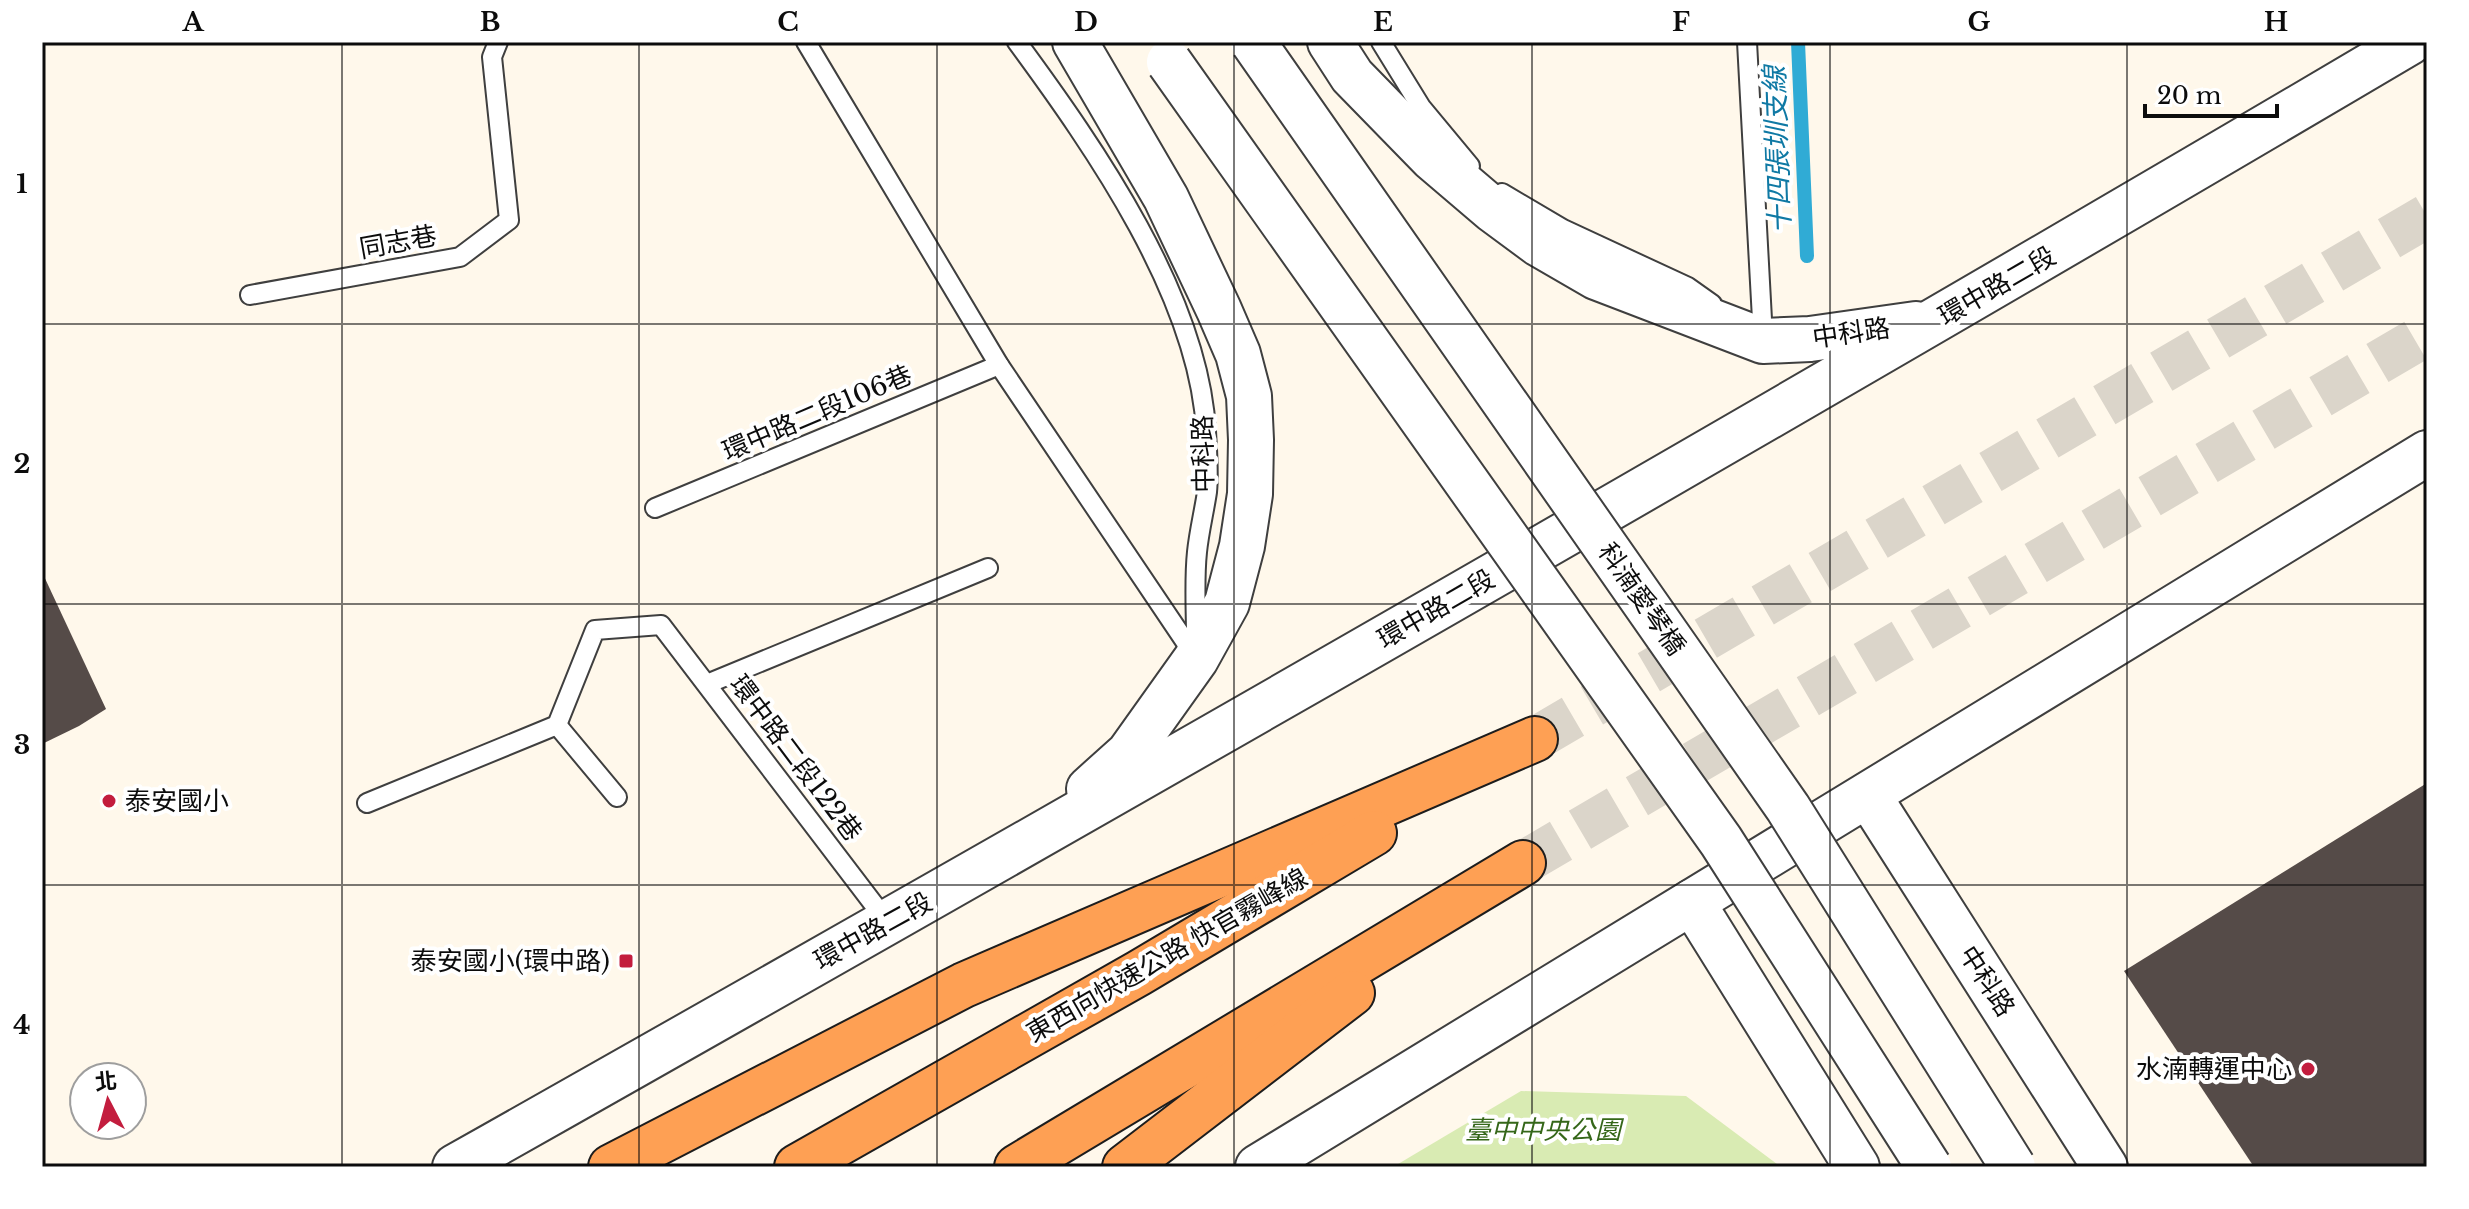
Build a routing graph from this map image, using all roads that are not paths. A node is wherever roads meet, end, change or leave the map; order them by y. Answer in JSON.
{"nodes":[{"id":1,"x":498,"y":42,"type":"edge"},
{"id":2,"x":806,"y":42,"type":"edge"},
{"id":3,"x":1017,"y":42,"type":"edge"},
{"id":4,"x":1075,"y":42,"type":"edge"},
{"id":5,"x":1253,"y":42,"type":"edge"},
{"id":6,"x":1330,"y":42,"type":"edge"},
{"id":7,"x":1381,"y":42,"type":"edge"},
{"id":8,"x":1747,"y":42,"type":"edge"},
{"id":9,"x":2410,"y":42,"type":"edge"},
{"id":10,"x":1162,"y":52,"type":"edge"},
{"id":11,"x":250,"y":295,"type":"dead end"},
{"id":12,"x":1938,"y":321,"type":"junction"},
{"id":13,"x":1763,"y":341,"type":"junction"},
{"id":14,"x":999,"y":365,"type":"junction"},
{"id":15,"x":2427,"y":453,"type":"edge"},
{"id":16,"x":655,"y":508,"type":"dead end"},
{"id":17,"x":988,"y":568,"type":"dead end"},
{"id":18,"x":1196,"y":659,"type":"junction"},
{"id":19,"x":707,"y":684,"type":"junction"},
{"id":20,"x":557,"y":725,"type":"junction"},
{"id":21,"x":1868,"y":795,"type":"junction"},
{"id":22,"x":617,"y":797,"type":"dead end"},
{"id":23,"x":367,"y":803,"type":"dead end"},
{"id":24,"x":1024,"y":846,"type":"junction"},
{"id":25,"x":1692,"y":902,"type":"junction"},
{"id":26,"x":888,"y":923,"type":"junction"},
{"id":27,"x":455,"y":1167,"type":"edge"},
{"id":28,"x":611,"y":1167,"type":"edge"},
{"id":29,"x":797,"y":1167,"type":"edge"},
{"id":30,"x":1017,"y":1167,"type":"edge"},
{"id":31,"x":1125,"y":1167,"type":"edge"},
{"id":32,"x":1258,"y":1167,"type":"edge"},
{"id":33,"x":1857,"y":1167,"type":"edge"},
{"id":34,"x":1929,"y":1167,"type":"edge"},
{"id":35,"x":2013,"y":1167,"type":"edge"},
{"id":36,"x":2105,"y":1167,"type":"edge"}],
"edges":[{"from":1,"to":11,"type":"lane","name":"同志巷"},
{"from":2,"to":14,"type":"lane"},
{"from":3,"to":18,"type":"lane","name":"中科路"},
{"from":4,"to":18,"type":"street"},
{"from":5,"to":35,"type":"street","name":"科湳愛琴橋","bridge":true},
{"from":6,"to":13,"type":"street","name":"中科路"},
{"from":7,"to":13,"type":"lane"},
{"from":8,"to":13,"type":"lane"},
{"from":9,"to":12,"type":"street","name":"環中路二段"},
{"from":10,"to":34,"type":"street","bridge":true},
{"from":12,"to":13,"type":"street","name":"中科路"},
{"from":12,"to":24,"type":"street","name":"環中路二段"},
{"from":14,"to":16,"type":"lane","name":"環中路二段106巷"},
{"from":14,"to":18,"type":"lane"},
{"from":15,"to":21,"type":"street"},
{"from":17,"to":19,"type":"lane"},
{"from":18,"to":24,"type":"street"},
{"from":19,"to":20,"type":"lane","name":"環中路二段122巷"},
{"from":19,"to":26,"type":"lane","name":"環中路二段122巷"},
{"from":20,"to":22,"type":"lane"},
{"from":20,"to":23,"type":"lane"},
{"from":21,"to":25,"type":"street"},
{"from":21,"to":36,"type":"street","name":"中科路"},
{"from":24,"to":26,"type":"street","name":"環中路二段"},
{"from":25,"to":32,"type":"street"},
{"from":25,"to":33,"type":"street"},
{"from":26,"to":27,"type":"street","name":"環中路二段"},
{"from":28,"to":29,"type":"highway","name":"東西向快速公路 快官霧峰線"},
{"from":30,"to":31,"type":"highway"}]}
